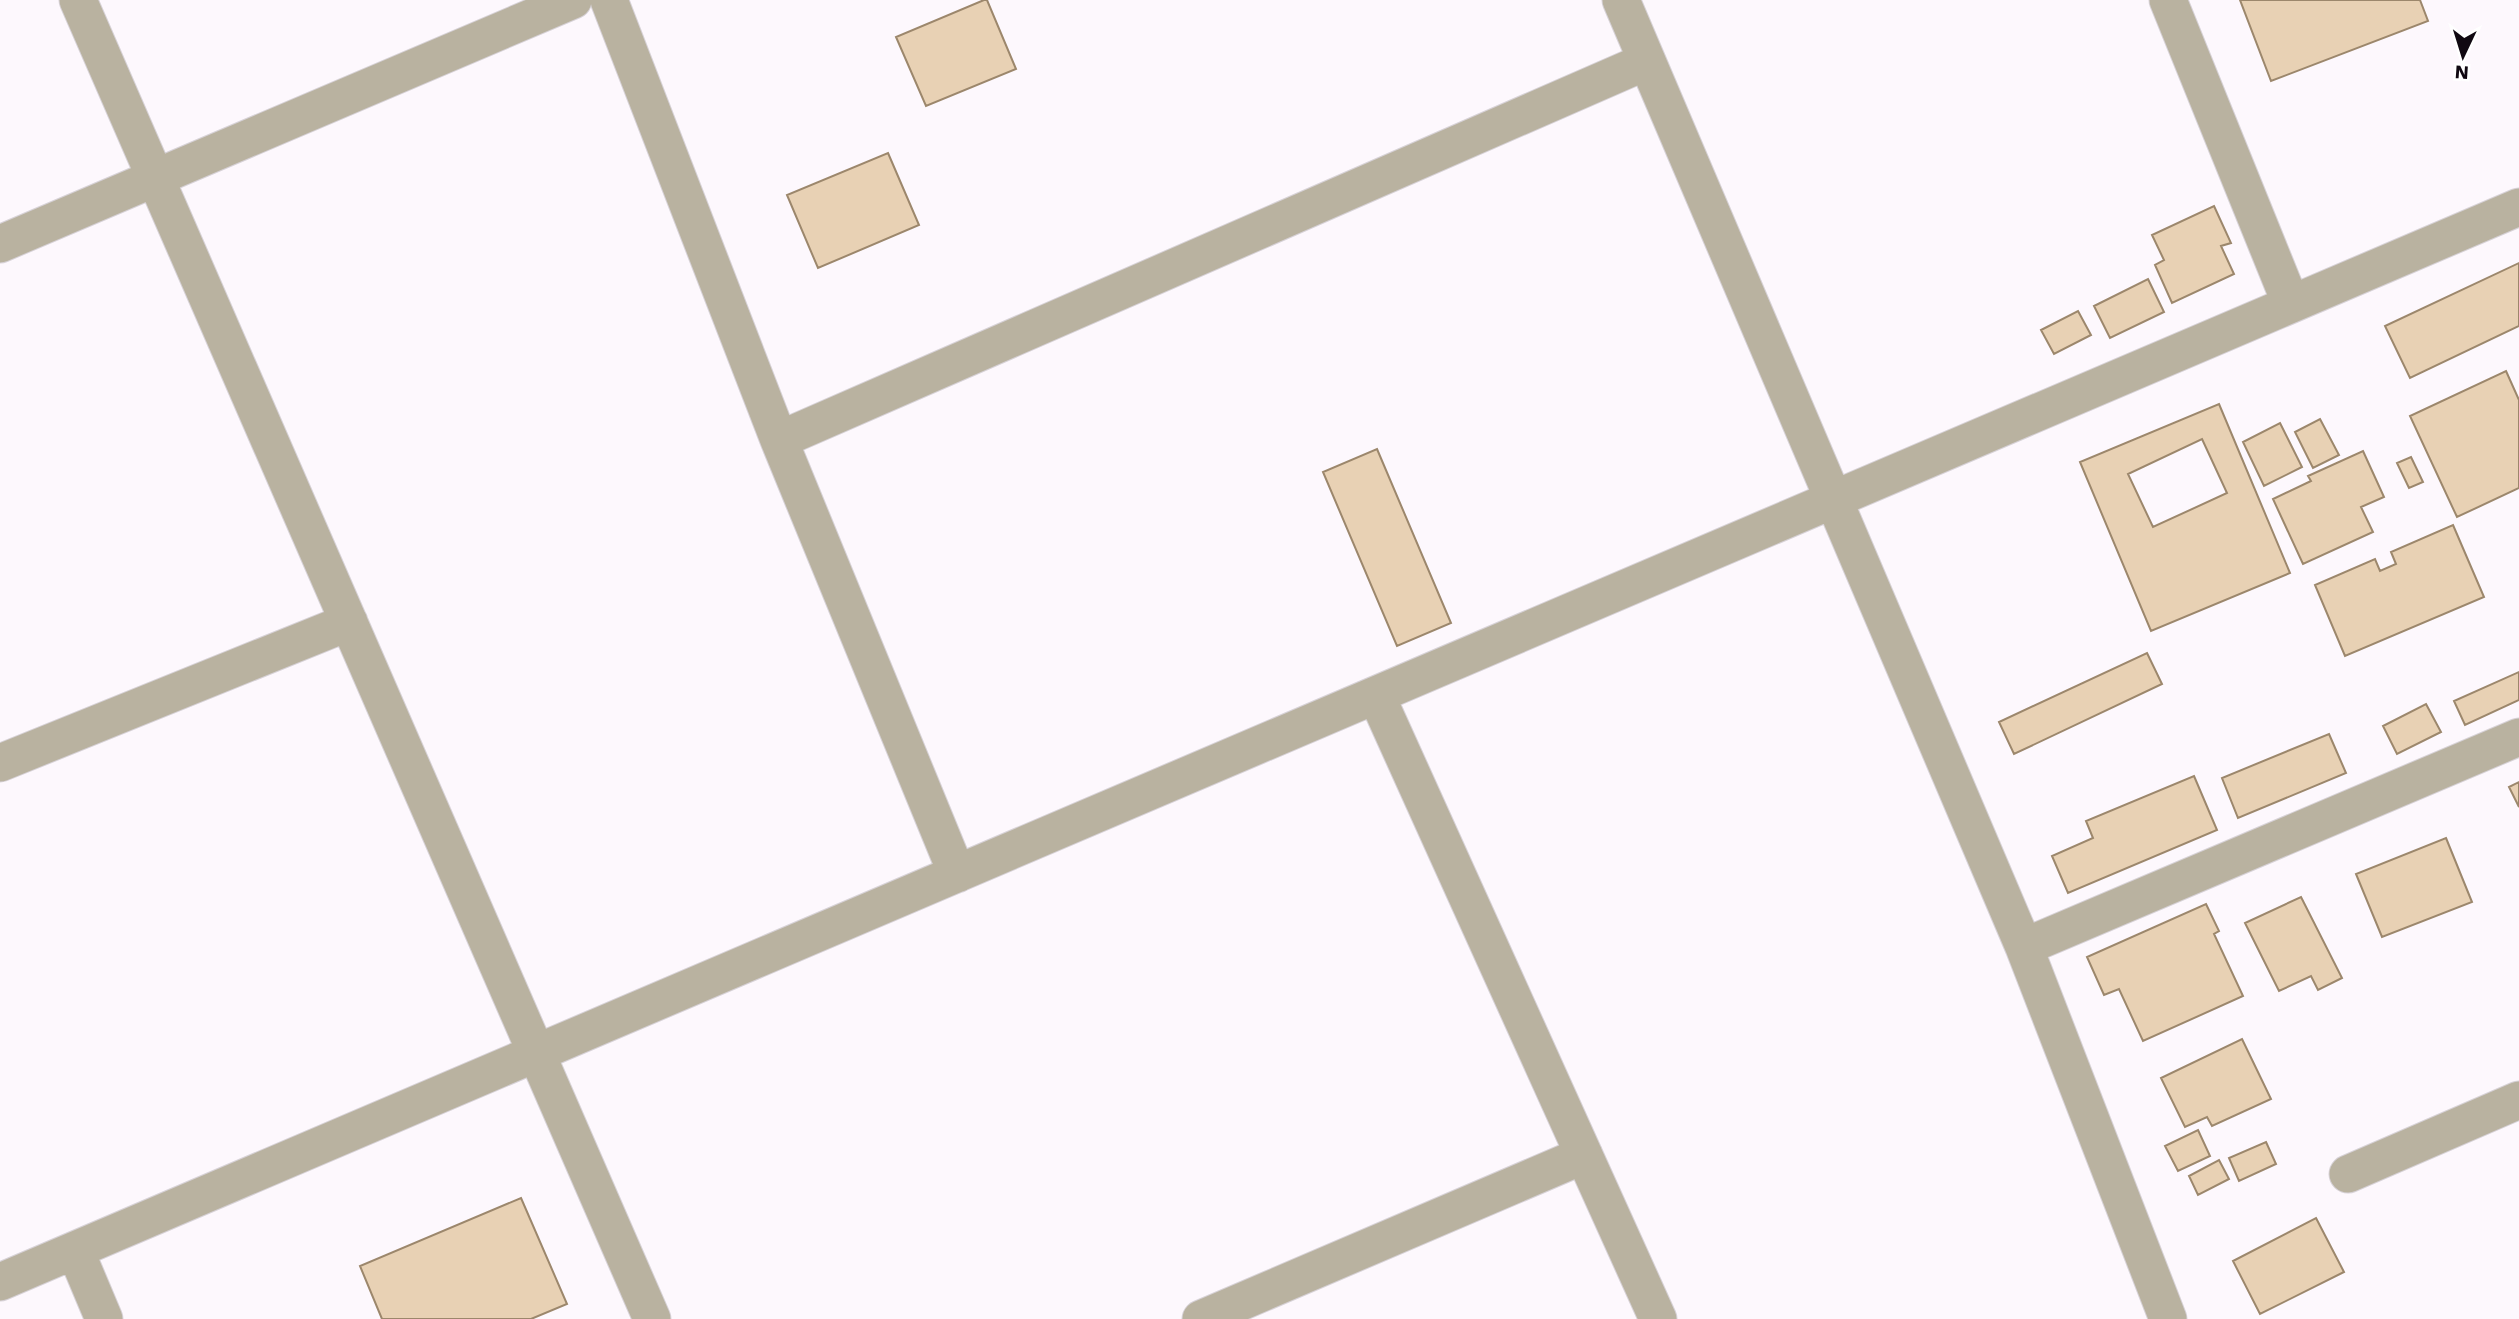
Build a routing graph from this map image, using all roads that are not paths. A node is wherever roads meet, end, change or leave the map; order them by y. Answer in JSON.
{"nodes":[{"id":1,"x":78,"y":0,"type":"edge"},
{"id":2,"x":573,"y":0,"type":"edge"},
{"id":3,"x":609,"y":0,"type":"edge"},
{"id":4,"x":1621,"y":0,"type":"edge"},
{"id":5,"x":2168,"y":0,"type":"edge"},
{"id":6,"x":1647,"y":61,"type":"junction"},
{"id":7,"x":155,"y":178,"type":"junction"},
{"id":8,"x":2519,"y":207,"type":"edge"},
{"id":9,"x":0,"y":244,"type":"edge"},
{"id":10,"x":2291,"y":304,"type":"junction"},
{"id":11,"x":779,"y":440,"type":"junction"},
{"id":12,"x":1833,"y":500,"type":"junction"},
{"id":13,"x":349,"y":622,"type":"junction"},
{"id":14,"x":1376,"y":695,"type":"junction"},
{"id":15,"x":2519,"y":737,"type":"edge"},
{"id":16,"x":0,"y":763,"type":"edge"},
{"id":17,"x":957,"y":874,"type":"junction"},
{"id":18,"x":2024,"y":947,"type":"junction"},
{"id":19,"x":536,"y":1053,"type":"junction"},
{"id":20,"x":2519,"y":1100,"type":"edge"},
{"id":21,"x":1584,"y":1155,"type":"junction"},
{"id":22,"x":2348,"y":1174,"type":"dead end"},
{"id":23,"x":75,"y":1250,"type":"junction"},
{"id":24,"x":0,"y":1282,"type":"edge"},
{"id":25,"x":104,"y":1319,"type":"edge"},
{"id":26,"x":652,"y":1319,"type":"edge"},
{"id":27,"x":1201,"y":1319,"type":"edge"},
{"id":28,"x":1658,"y":1319,"type":"edge"},
{"id":29,"x":2168,"y":1319,"type":"edge"}],
"edges":[{"from":1,"to":7,"type":"street"},
{"from":2,"to":7,"type":"street"},
{"from":3,"to":11,"type":"street"},
{"from":4,"to":6,"type":"street"},
{"from":5,"to":10,"type":"street"},
{"from":6,"to":11,"type":"street"},
{"from":6,"to":12,"type":"street"},
{"from":7,"to":9,"type":"street"},
{"from":7,"to":13,"type":"street"},
{"from":8,"to":10,"type":"street"},
{"from":10,"to":12,"type":"street"},
{"from":11,"to":17,"type":"street"},
{"from":12,"to":14,"type":"street"},
{"from":12,"to":18,"type":"street"},
{"from":13,"to":16,"type":"street"},
{"from":13,"to":19,"type":"street"},
{"from":14,"to":17,"type":"street"},
{"from":14,"to":21,"type":"street"},
{"from":15,"to":18,"type":"street"},
{"from":17,"to":19,"type":"street"},
{"from":18,"to":29,"type":"street"},
{"from":19,"to":23,"type":"street"},
{"from":19,"to":26,"type":"street"},
{"from":20,"to":22,"type":"street"},
{"from":21,"to":27,"type":"street"},
{"from":21,"to":28,"type":"street"},
{"from":23,"to":24,"type":"street"},
{"from":23,"to":25,"type":"street"}]}
